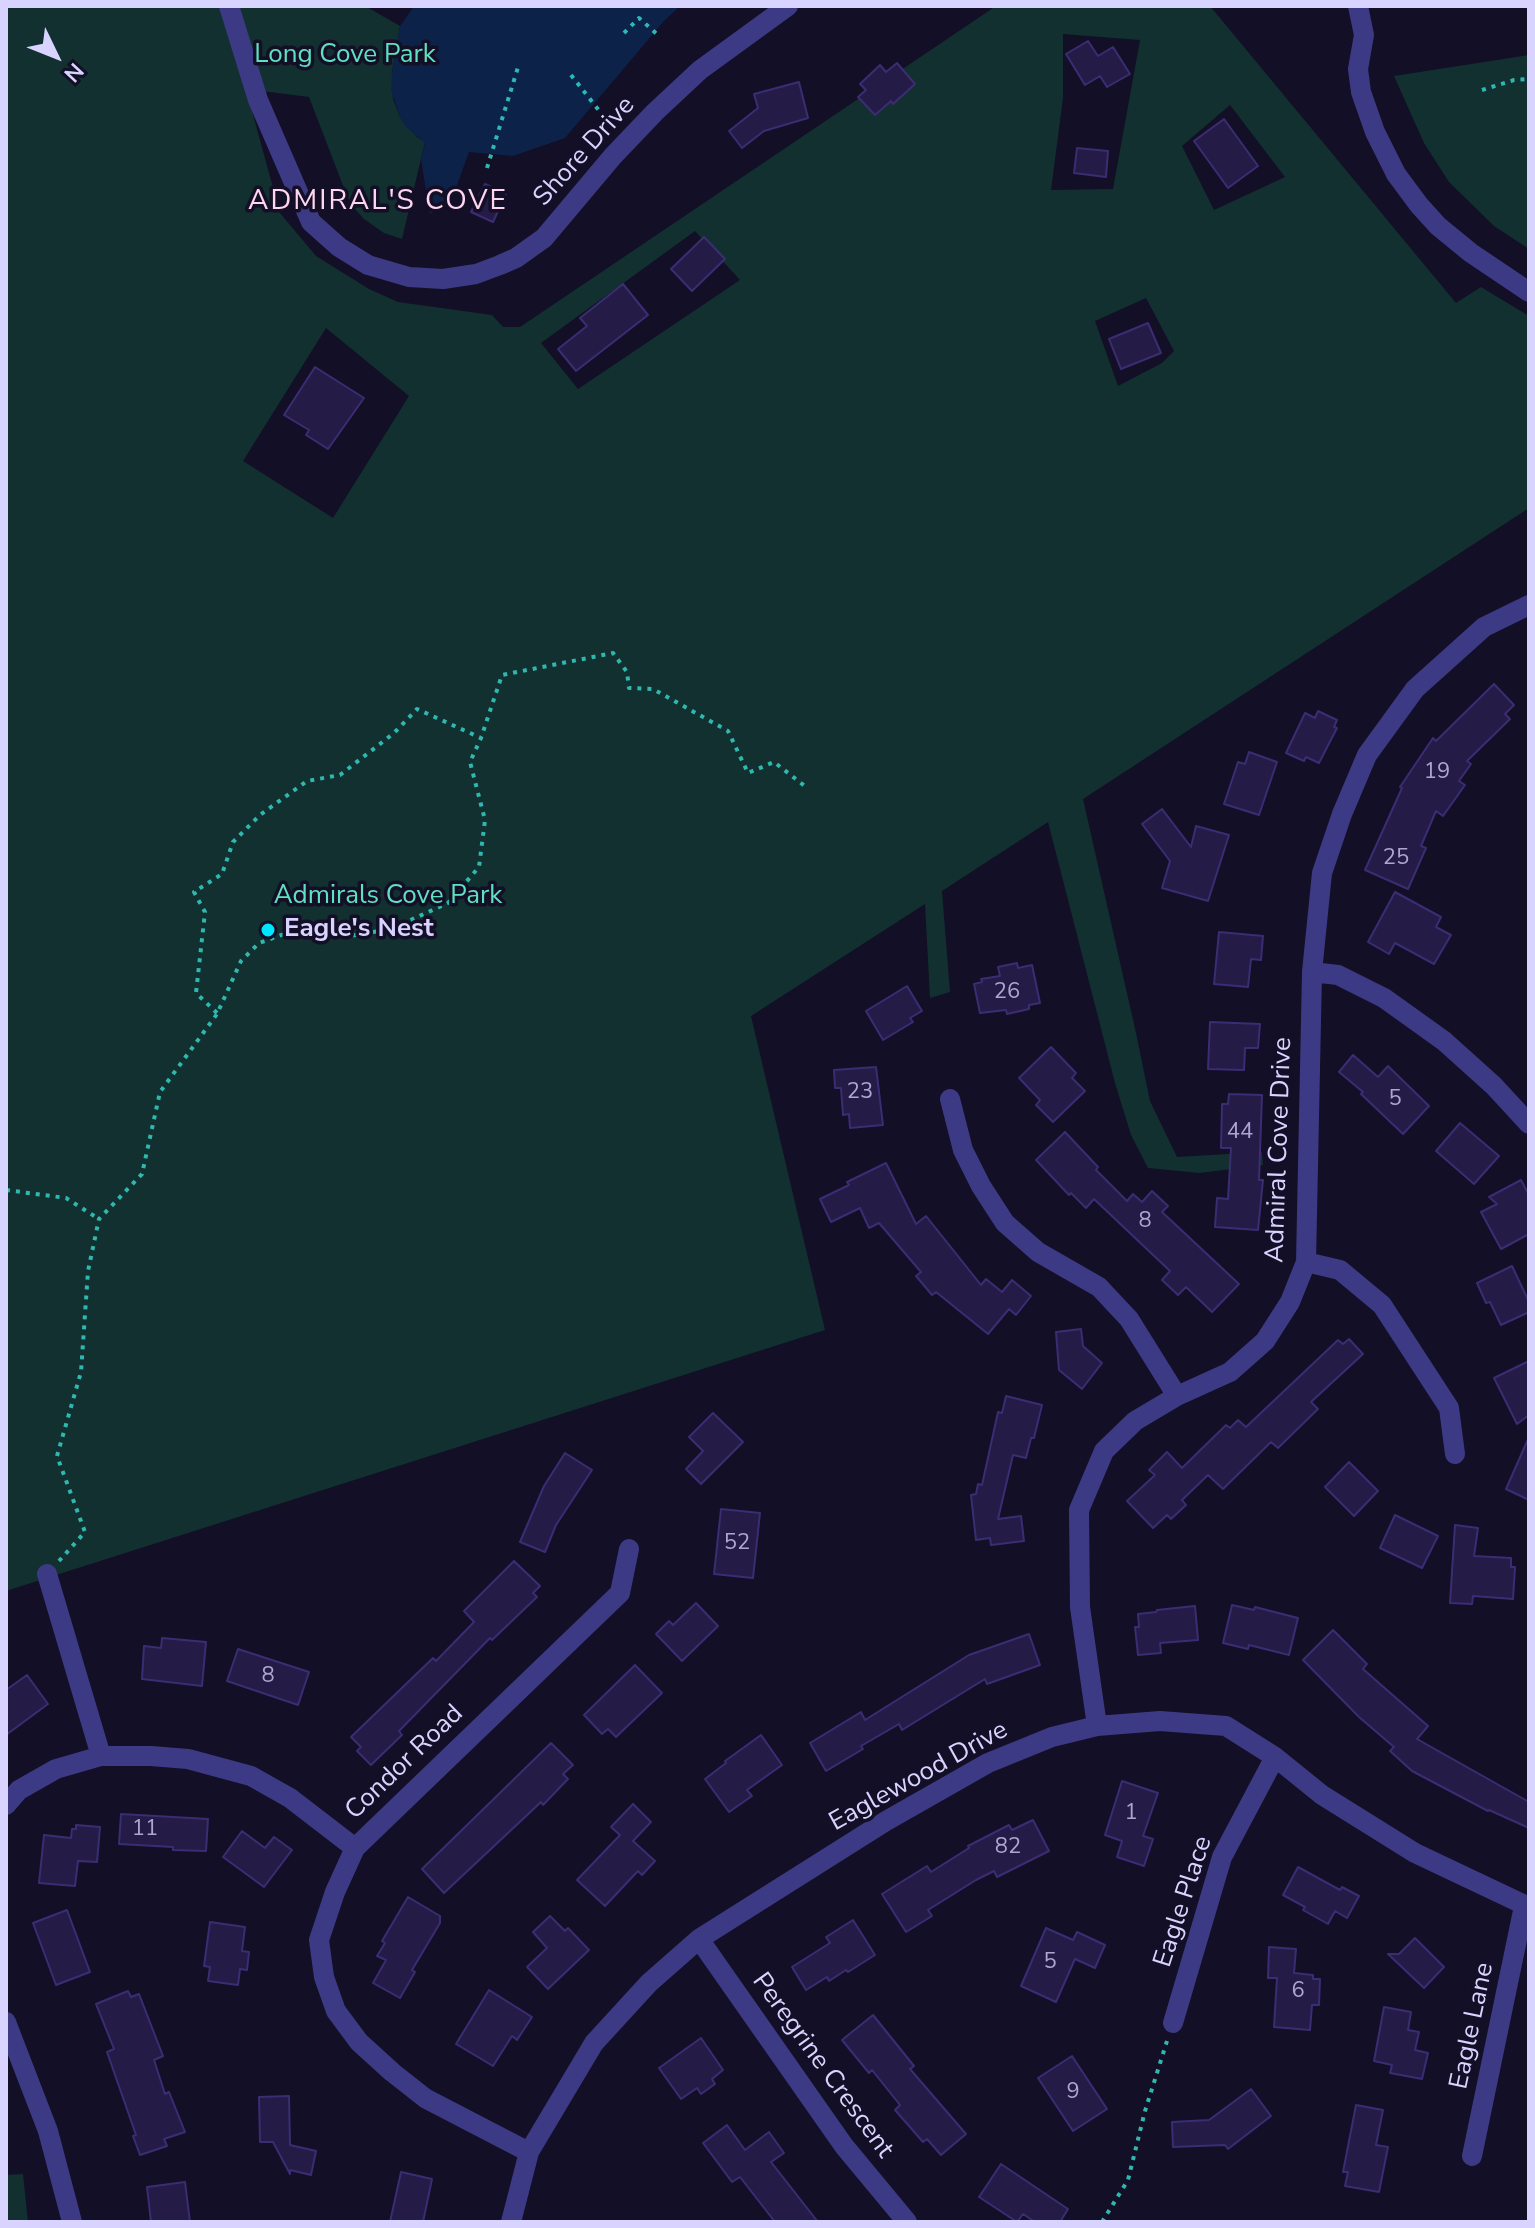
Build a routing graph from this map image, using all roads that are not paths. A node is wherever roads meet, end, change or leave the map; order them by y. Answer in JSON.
{"nodes":[{"id":1,"x":229,"y":6,"type":"edge"},
{"id":2,"x":788,"y":6,"type":"edge"},
{"id":3,"x":1358,"y":6,"type":"edge"},
{"id":4,"x":1529,"y":292,"type":"edge"},
{"id":5,"x":1529,"y":605,"type":"edge"},
{"id":6,"x":1312,"y":972,"type":"junction"},
{"id":7,"x":950,"y":1099,"type":"dead end"},
{"id":8,"x":1529,"y":1124,"type":"edge"},
{"id":9,"x":1306,"y":1262,"type":"junction"},
{"id":10,"x":1177,"y":1396,"type":"junction"},
{"id":11,"x":1455,"y":1454,"type":"dead end"},
{"id":12,"x":629,"y":1549,"type":"dead end"},
{"id":13,"x":47,"y":1574,"type":"road end"},
{"id":14,"x":1097,"y":1726,"type":"junction"},
{"id":15,"x":101,"y":1756,"type":"junction"},
{"id":16,"x":1275,"y":1757,"type":"junction"},
{"id":17,"x":6,"y":1805,"type":"edge"},
{"id":18,"x":355,"y":1848,"type":"junction"},
{"id":19,"x":1526,"y":1907,"type":"edge"},
{"id":20,"x":699,"y":1939,"type":"junction"},
{"id":21,"x":6,"y":2022,"type":"edge"},
{"id":22,"x":1173,"y":2023,"type":"road end"},
{"id":23,"x":529,"y":2152,"type":"junction"},
{"id":24,"x":1472,"y":2156,"type":"dead end"},
{"id":25,"x":72,"y":2222,"type":"edge"},
{"id":26,"x":511,"y":2222,"type":"edge"},
{"id":27,"x":907,"y":2222,"type":"edge"}],
"edges":[{"from":1,"to":2,"type":"street","name":"Shore Drive"},
{"from":3,"to":4,"type":"street"},
{"from":5,"to":6,"type":"street","name":"Admiral Cove Drive"},
{"from":6,"to":8,"type":"street"},
{"from":6,"to":9,"type":"street","name":"Admiral Cove Drive"},
{"from":7,"to":10,"type":"street"},
{"from":9,"to":10,"type":"street","name":"Admiral Cove Drive"},
{"from":9,"to":11,"type":"street"},
{"from":10,"to":14,"type":"street","name":"Admiral Cove Drive"},
{"from":12,"to":18,"type":"street","name":"Condor Road"},
{"from":13,"to":15,"type":"street"},
{"from":14,"to":16,"type":"street","name":"Eaglewood Drive"},
{"from":14,"to":20,"type":"street","name":"Eaglewood Drive"},
{"from":15,"to":17,"type":"street"},
{"from":15,"to":18,"type":"street"},
{"from":16,"to":19,"type":"street","name":"Eaglewood Drive"},
{"from":16,"to":22,"type":"street","name":"Eagle Place"},
{"from":18,"to":23,"type":"street","name":"Condor Road"},
{"from":19,"to":24,"type":"street","name":"Eagle Lane"},
{"from":20,"to":23,"type":"street","name":"Eaglewood Drive"},
{"from":20,"to":27,"type":"street","name":"Peregrine Crescent"},
{"from":21,"to":25,"type":"street"},
{"from":23,"to":26,"type":"street","name":"Eaglewood Drive"}]}
